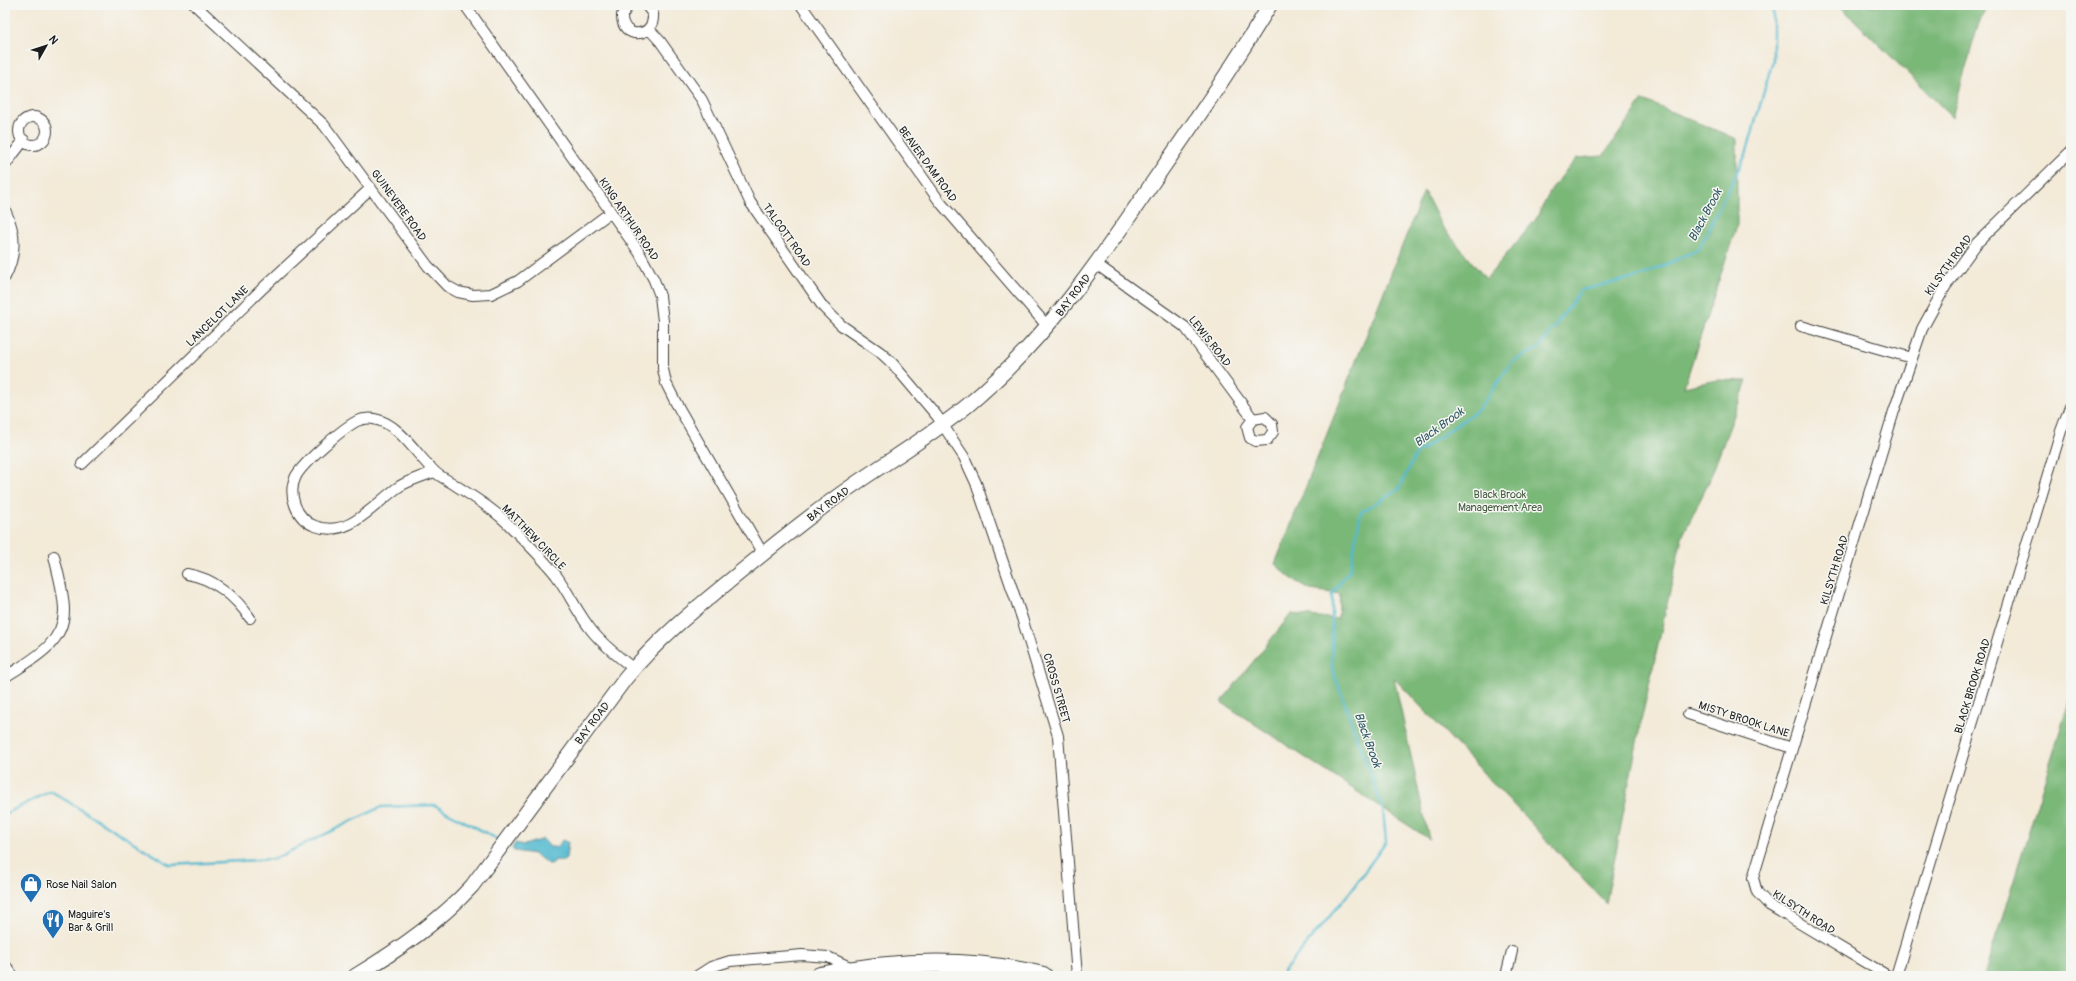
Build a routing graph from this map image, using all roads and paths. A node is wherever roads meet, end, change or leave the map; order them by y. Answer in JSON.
{"nodes":[{"id":1,"x":195,"y":5,"type":"edge"},
{"id":2,"x":465,"y":5,"type":"edge"},
{"id":3,"x":629,"y":5,"type":"edge"},
{"id":4,"x":646,"y":5,"type":"edge"},
{"id":5,"x":800,"y":5,"type":"edge"},
{"id":6,"x":1270,"y":5,"type":"edge"},
{"id":7,"x":649,"y":29,"type":"junction"},
{"id":8,"x":24,"y":140,"type":"dead end"},
{"id":9,"x":2071,"y":152,"type":"edge"},
{"id":10,"x":5,"y":165,"type":"edge"},
{"id":11,"x":371,"y":188,"type":"junction"},
{"id":12,"x":5,"y":210,"type":"edge"},
{"id":13,"x":611,"y":212,"type":"junction"},
{"id":14,"x":1096,"y":264,"type":"junction"},
{"id":15,"x":5,"y":277,"type":"edge"},
{"id":16,"x":1801,"y":326,"type":"dead end"},
{"id":17,"x":1048,"y":327,"type":"junction"},
{"id":18,"x":1912,"y":358,"type":"junction"},
{"id":19,"x":2071,"y":404,"type":"edge"},
{"id":20,"x":1253,"y":419,"type":"dead end"},
{"id":21,"x":944,"y":425,"type":"junction"},
{"id":22,"x":82,"y":464,"type":"dead end"},
{"id":23,"x":434,"y":472,"type":"junction"},
{"id":24,"x":763,"y":554,"type":"junction"},
{"id":25,"x":54,"y":556,"type":"dead end"},
{"id":26,"x":187,"y":574,"type":"dead end"},
{"id":27,"x":250,"y":618,"type":"dead end"},
{"id":28,"x":634,"y":669,"type":"junction"},
{"id":29,"x":5,"y":677,"type":"edge"},
{"id":30,"x":1688,"y":714,"type":"dead end"},
{"id":31,"x":1792,"y":748,"type":"junction"},
{"id":32,"x":1512,"y":951,"type":"dead end"},
{"id":33,"x":856,"y":970,"type":"junction"},
{"id":34,"x":5,"y":971,"type":"edge"},
{"id":35,"x":8,"y":976,"type":"edge"},
{"id":36,"x":355,"y":976,"type":"edge"},
{"id":37,"x":697,"y":976,"type":"edge"},
{"id":38,"x":820,"y":976,"type":"edge"},
{"id":39,"x":1043,"y":976,"type":"edge"},
{"id":40,"x":1077,"y":976,"type":"edge"},
{"id":41,"x":1506,"y":976,"type":"edge"},
{"id":42,"x":1888,"y":976,"type":"edge"},
{"id":43,"x":1896,"y":976,"type":"edge"}],
"edges":[{"from":1,"to":11,"type":"street","name":"GUINEVERE ROAD"},
{"from":2,"to":13,"type":"street","name":"KING ARTHUR ROAD"},
{"from":3,"to":7,"type":"street"},
{"from":4,"to":7,"type":"street"},
{"from":5,"to":17,"type":"street","name":"BEAVER DAM ROAD"},
{"from":6,"to":14,"type":"main road","name":"BAY ROAD"},
{"from":7,"to":21,"type":"street","name":"TALCOTT ROAD"},
{"from":8,"to":10,"type":"street"},
{"from":9,"to":18,"type":"street","name":"KILSYTH ROAD"},
{"from":11,"to":13,"type":"street","name":"GUINEVERE ROAD"},
{"from":11,"to":22,"type":"street","name":"LANCELOT LANE"},
{"from":12,"to":15,"type":"street"},
{"from":13,"to":24,"type":"street","name":"KING ARTHUR ROAD"},
{"from":14,"to":17,"type":"main road","name":"BAY ROAD"},
{"from":14,"to":20,"type":"street","name":"LEWIS ROAD"},
{"from":16,"to":18,"type":"street"},
{"from":17,"to":21,"type":"main road","name":"BAY ROAD"},
{"from":18,"to":31,"type":"street","name":"KILSYTH ROAD"},
{"from":19,"to":43,"type":"street","name":"BLACK BROOK ROAD"},
{"from":21,"to":24,"type":"main road","name":"BAY ROAD"},
{"from":21,"to":40,"type":"street","name":"CROSS STREET"},
{"from":23,"to":23,"type":"street","name":"MATTHEW CIRCLE"},
{"from":23,"to":28,"type":"street","name":"MATTHEW CIRCLE"},
{"from":24,"to":28,"type":"main road","name":"BAY ROAD"},
{"from":25,"to":29,"type":"street"},
{"from":26,"to":27,"type":"street"},
{"from":28,"to":36,"type":"main road","name":"BAY ROAD"},
{"from":30,"to":31,"type":"street","name":"MISTY BROOK LANE"},
{"from":31,"to":42,"type":"street","name":"KILSYTH ROAD"},
{"from":32,"to":41,"type":"street"},
{"from":33,"to":37,"type":"street"},
{"from":33,"to":38,"type":"highway"},
{"from":33,"to":39,"type":"highway"},
{"from":34,"to":35,"type":"highway"}]}
